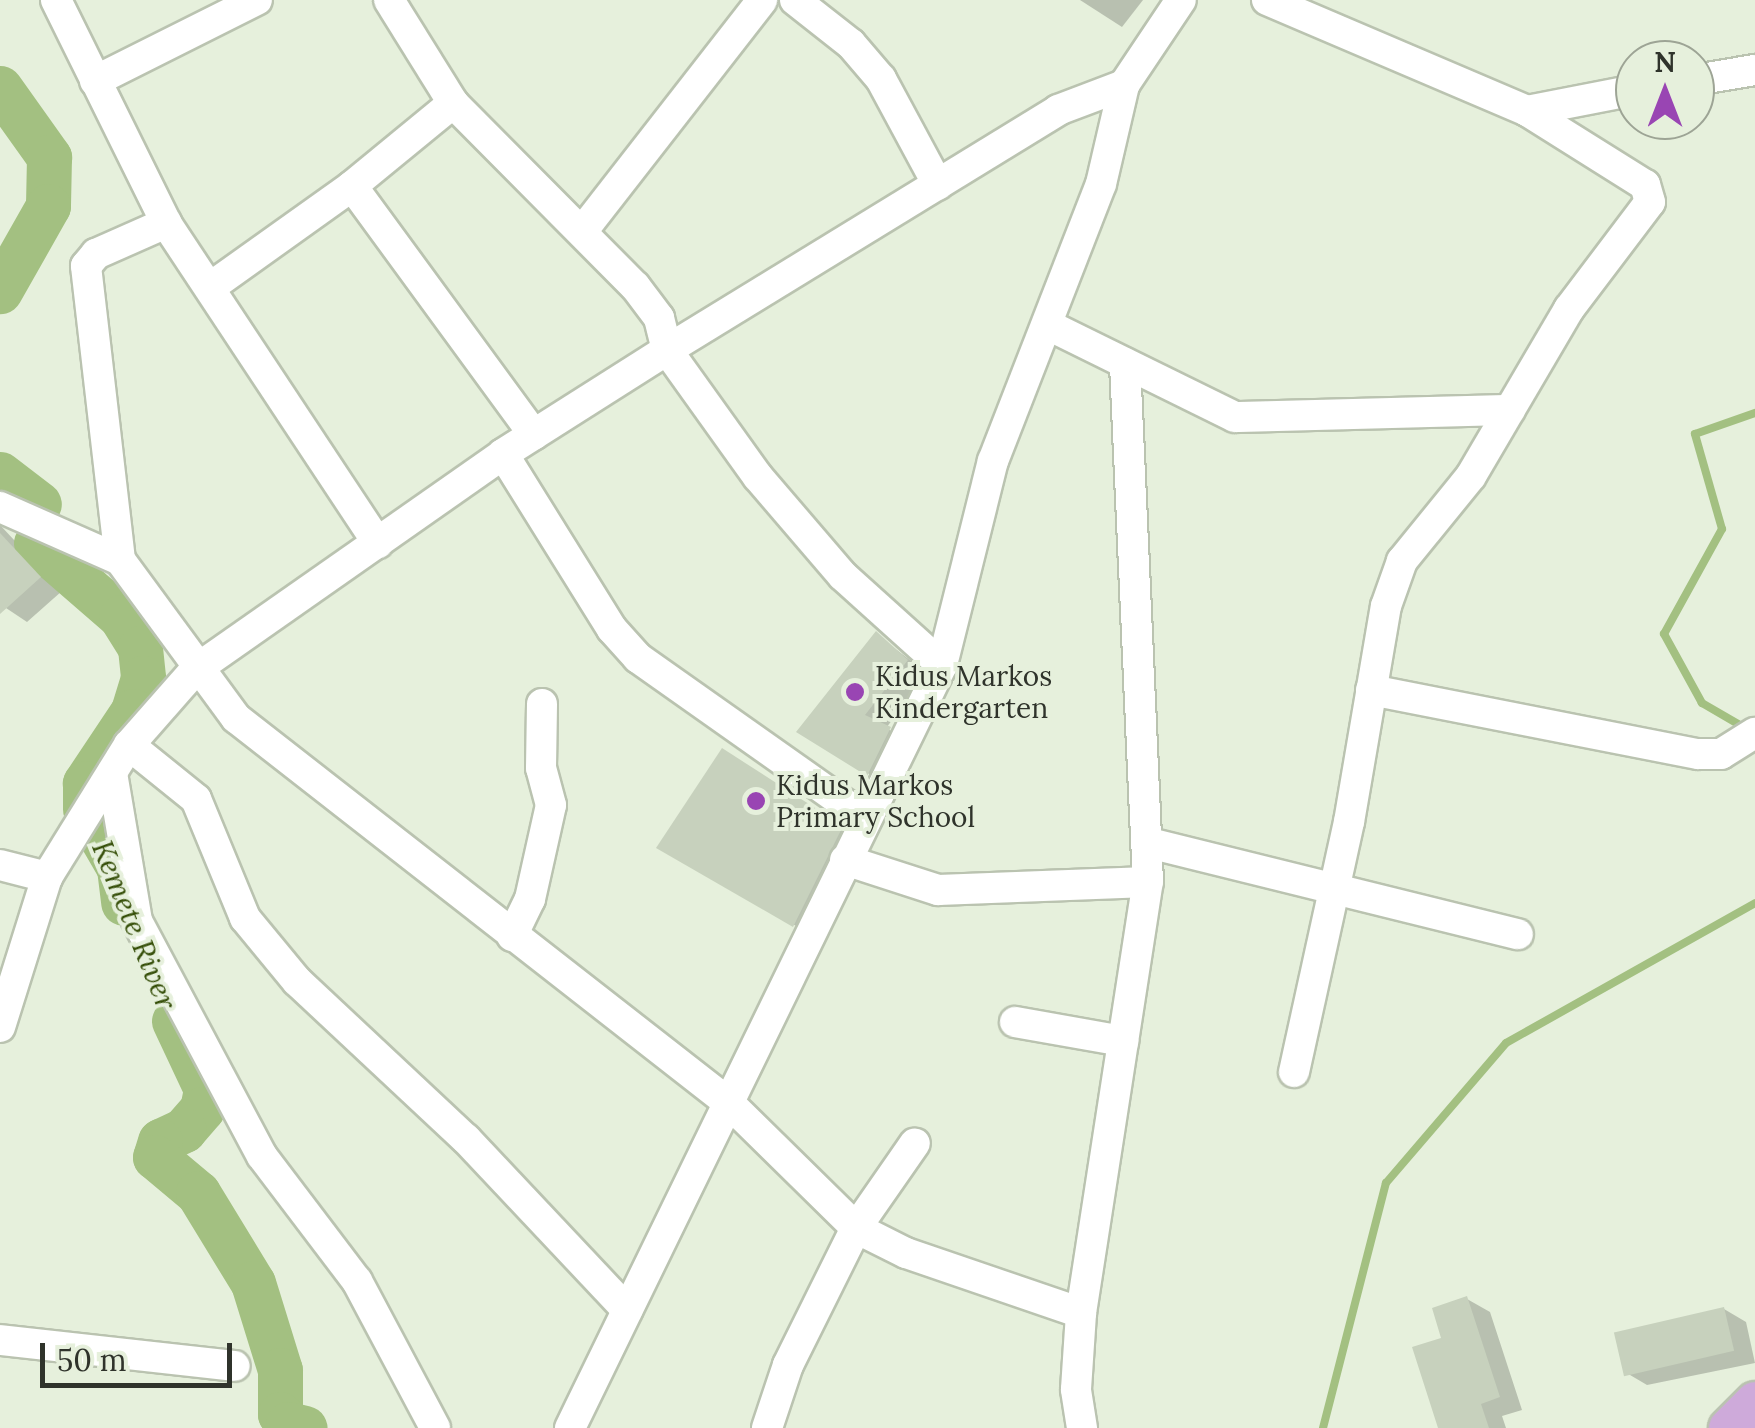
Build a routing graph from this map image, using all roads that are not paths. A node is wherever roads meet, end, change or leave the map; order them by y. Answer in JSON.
{"nodes":[{"id":1,"x":56,"y":0,"type":"edge"},
{"id":2,"x":257,"y":0,"type":"edge"},
{"id":3,"x":389,"y":0,"type":"edge"},
{"id":4,"x":762,"y":0,"type":"edge"},
{"id":5,"x":795,"y":0,"type":"edge"},
{"id":6,"x":1181,"y":0,"type":"edge"},
{"id":7,"x":1267,"y":0,"type":"edge"},
{"id":8,"x":1755,"y":70,"type":"edge"},
{"id":9,"x":1715,"y":77,"type":"edge"},
{"id":10,"x":95,"y":82,"type":"junction"},
{"id":11,"x":1124,"y":85,"type":"junction"},
{"id":12,"x":1615,"y":94,"type":"edge"},
{"id":13,"x":453,"y":103,"type":"junction"},
{"id":14,"x":1527,"y":111,"type":"junction"},
{"id":15,"x":352,"y":186,"type":"junction"},
{"id":16,"x":938,"y":186,"type":"junction"},
{"id":17,"x":166,"y":223,"type":"junction"},
{"id":18,"x":584,"y":229,"type":"junction"},
{"id":19,"x":212,"y":286,"type":"junction"},
{"id":20,"x":1048,"y":324,"type":"junction"},
{"id":21,"x":667,"y":350,"type":"junction"},
{"id":22,"x":1125,"y":364,"type":"junction"},
{"id":23,"x":1510,"y":410,"type":"junction"},
{"id":24,"x":534,"y":435,"type":"junction"},
{"id":25,"x":503,"y":454,"type":"junction"},
{"id":26,"x":0,"y":507,"type":"edge"},
{"id":27,"x":378,"y":543,"type":"junction"},
{"id":28,"x":120,"y":560,"type":"junction"},
{"id":29,"x":942,"y":665,"type":"junction"},
{"id":30,"x":195,"y":670,"type":"junction"},
{"id":31,"x":1371,"y":690,"type":"junction"},
{"id":32,"x":542,"y":704,"type":"dead end"},
{"id":33,"x":1749,"y":738,"type":"edge"},
{"id":34,"x":130,"y":745,"type":"junction"},
{"id":35,"x":112,"y":773,"type":"junction"},
{"id":36,"x":866,"y":819,"type":"junction"},
{"id":37,"x":1149,"y":844,"type":"junction"},
{"id":38,"x":845,"y":860,"type":"junction"},
{"id":39,"x":0,"y":865,"type":"edge"},
{"id":40,"x":47,"y":877,"type":"junction"},
{"id":41,"x":1148,"y":882,"type":"junction"},
{"id":42,"x":1335,"y":893,"type":"junction"},
{"id":43,"x":1518,"y":934,"type":"dead end"},
{"id":44,"x":512,"y":936,"type":"junction"},
{"id":45,"x":1015,"y":1022,"type":"dead end"},
{"id":46,"x":0,"y":1026,"type":"edge"},
{"id":47,"x":1123,"y":1041,"type":"junction"},
{"id":48,"x":1294,"y":1072,"type":"dead end"},
{"id":49,"x":729,"y":1103,"type":"junction"},
{"id":50,"x":916,"y":1143,"type":"dead end"},
{"id":51,"x":856,"y":1228,"type":"junction"},
{"id":52,"x":626,"y":1310,"type":"junction"},
{"id":53,"x":1081,"y":1314,"type":"junction"},
{"id":54,"x":0,"y":1340,"type":"edge"},
{"id":55,"x":235,"y":1366,"type":"dead end"},
{"id":56,"x":1755,"y":1401,"type":"edge"},
{"id":57,"x":435,"y":1428,"type":"edge"},
{"id":58,"x":570,"y":1428,"type":"edge"},
{"id":59,"x":768,"y":1428,"type":"edge"},
{"id":60,"x":1082,"y":1428,"type":"edge"},
{"id":61,"x":1728,"y":1428,"type":"edge"}],
"edges":[{"from":1,"to":10,"type":"street"},
{"from":2,"to":10,"type":"street"},
{"from":3,"to":13,"type":"street"},
{"from":4,"to":18,"type":"street"},
{"from":5,"to":16,"type":"street"},
{"from":6,"to":11,"type":"street"},
{"from":7,"to":14,"type":"street"},
{"from":8,"to":9,"type":"street"},
{"from":10,"to":17,"type":"street"},
{"from":11,"to":16,"type":"street"},
{"from":11,"to":20,"type":"street"},
{"from":12,"to":14,"type":"street"},
{"from":13,"to":15,"type":"street"},
{"from":13,"to":18,"type":"street"},
{"from":14,"to":23,"type":"street"},
{"from":15,"to":19,"type":"street"},
{"from":15,"to":24,"type":"street"},
{"from":16,"to":21,"type":"street"},
{"from":17,"to":19,"type":"street"},
{"from":17,"to":28,"type":"street"},
{"from":18,"to":21,"type":"street"},
{"from":19,"to":27,"type":"street"},
{"from":20,"to":22,"type":"street"},
{"from":20,"to":29,"type":"street"},
{"from":21,"to":24,"type":"street"},
{"from":21,"to":29,"type":"street"},
{"from":22,"to":23,"type":"street"},
{"from":22,"to":37,"type":"street"},
{"from":23,"to":31,"type":"street"},
{"from":24,"to":25,"type":"street"},
{"from":25,"to":27,"type":"street"},
{"from":25,"to":36,"type":"street"},
{"from":26,"to":28,"type":"street"},
{"from":27,"to":30,"type":"street"},
{"from":28,"to":30,"type":"street"},
{"from":29,"to":36,"type":"street"},
{"from":30,"to":34,"type":"street"},
{"from":30,"to":44,"type":"street"},
{"from":31,"to":33,"type":"street"},
{"from":31,"to":42,"type":"street"},
{"from":32,"to":44,"type":"street"},
{"from":34,"to":35,"type":"street"},
{"from":34,"to":52,"type":"street"},
{"from":35,"to":40,"type":"street"},
{"from":35,"to":57,"type":"street"},
{"from":36,"to":38,"type":"street"},
{"from":37,"to":41,"type":"street"},
{"from":37,"to":42,"type":"street"},
{"from":38,"to":41,"type":"street"},
{"from":38,"to":49,"type":"street"},
{"from":39,"to":40,"type":"street"},
{"from":40,"to":46,"type":"street"},
{"from":41,"to":47,"type":"street"},
{"from":42,"to":43,"type":"street"},
{"from":42,"to":48,"type":"street"},
{"from":44,"to":49,"type":"street"},
{"from":45,"to":47,"type":"street"},
{"from":47,"to":53,"type":"street"},
{"from":49,"to":51,"type":"street"},
{"from":49,"to":52,"type":"street"},
{"from":50,"to":51,"type":"street"},
{"from":51,"to":53,"type":"street"},
{"from":51,"to":59,"type":"street"},
{"from":52,"to":58,"type":"street"},
{"from":53,"to":60,"type":"street"},
{"from":54,"to":55,"type":"street"},
{"from":56,"to":61,"type":"main road"}]}
